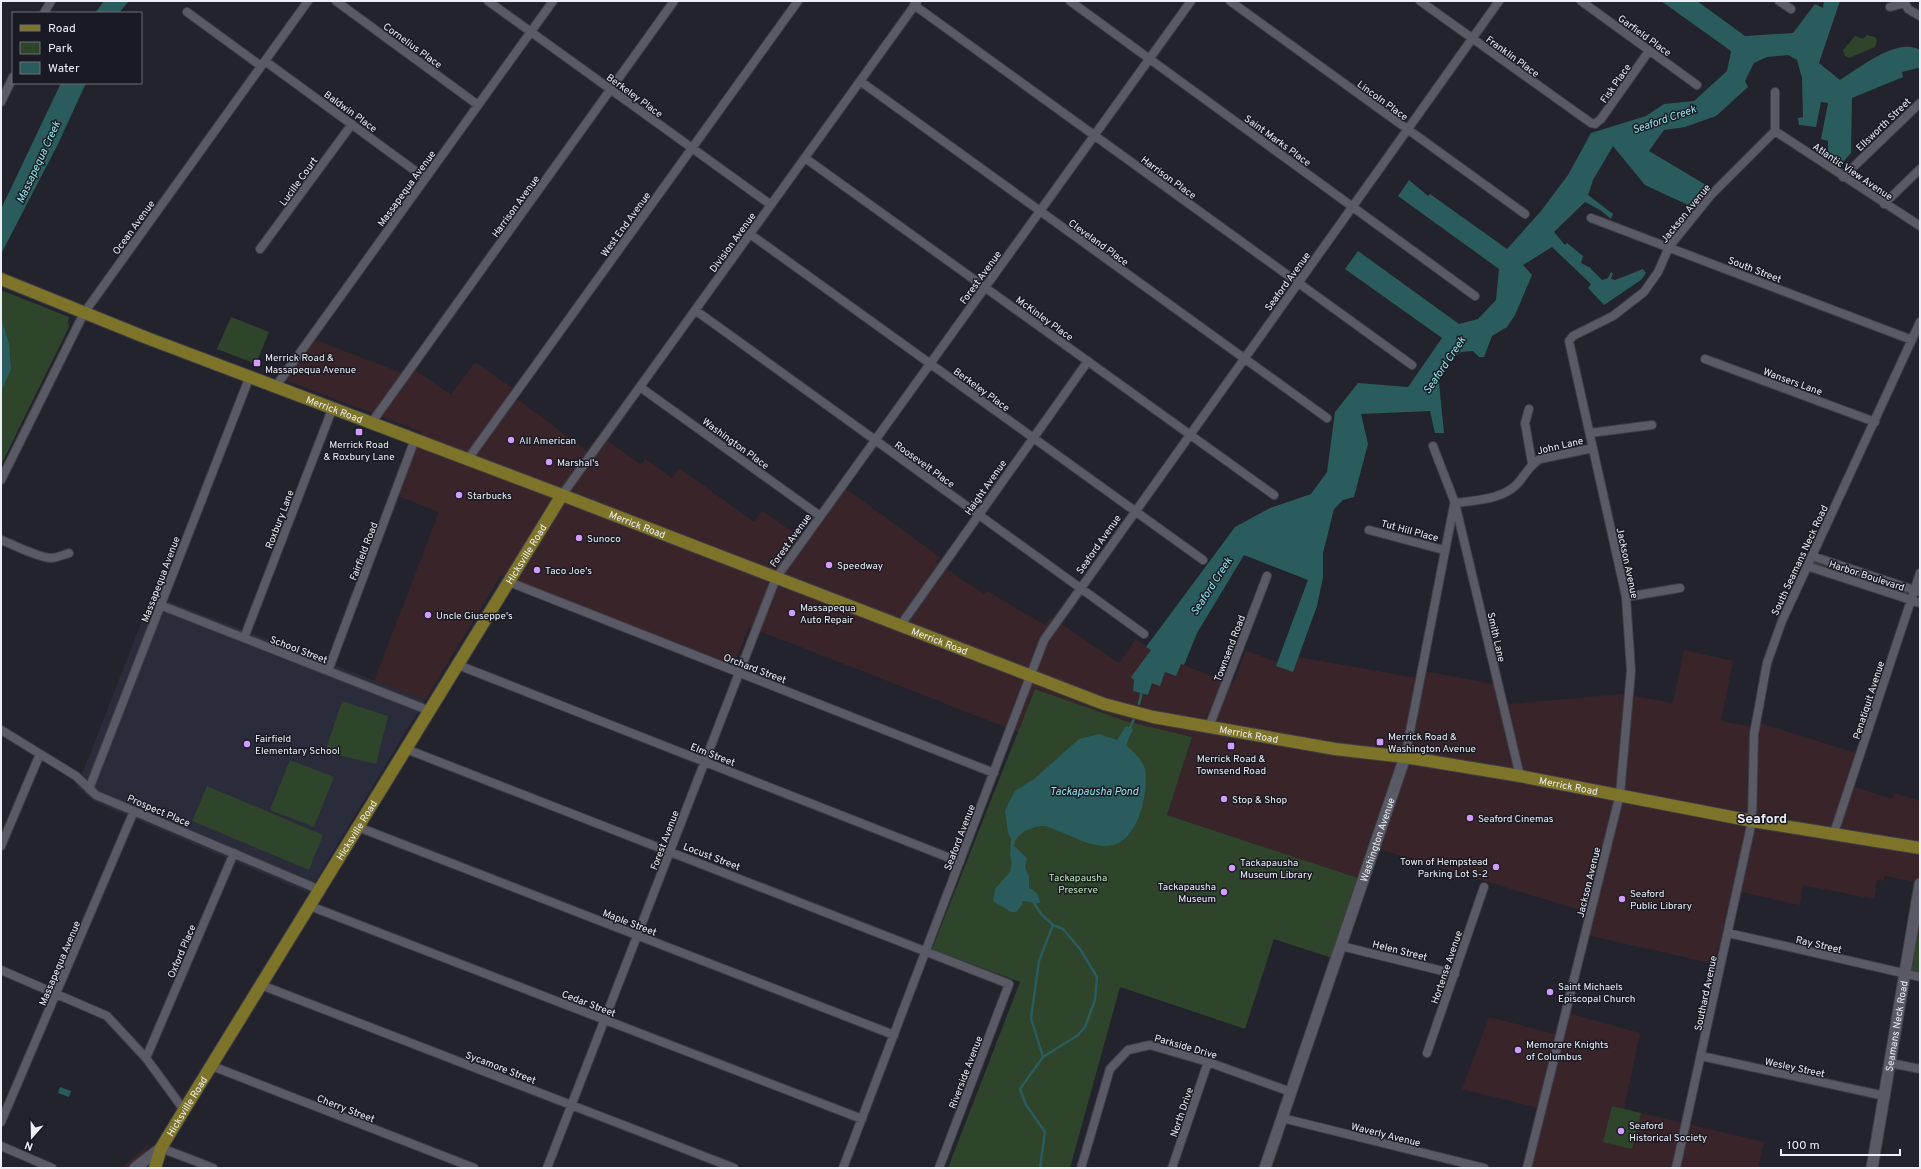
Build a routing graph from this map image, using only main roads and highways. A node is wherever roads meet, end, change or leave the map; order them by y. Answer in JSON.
{"nodes":[{"id":1,"x":1,"y":279,"type":"edge"},
{"id":2,"x":562,"y":495,"type":"junction"},
{"id":3,"x":1920,"y":848,"type":"edge"},
{"id":4,"x":156,"y":1168,"type":"edge"}],
"edges":[{"from":1,"to":2,"type":"main road","name":"Merrick Road"},
{"from":2,"to":3,"type":"main road","name":"Merrick Road"},
{"from":2,"to":4,"type":"main road","name":"Hicksville Road"}]}
